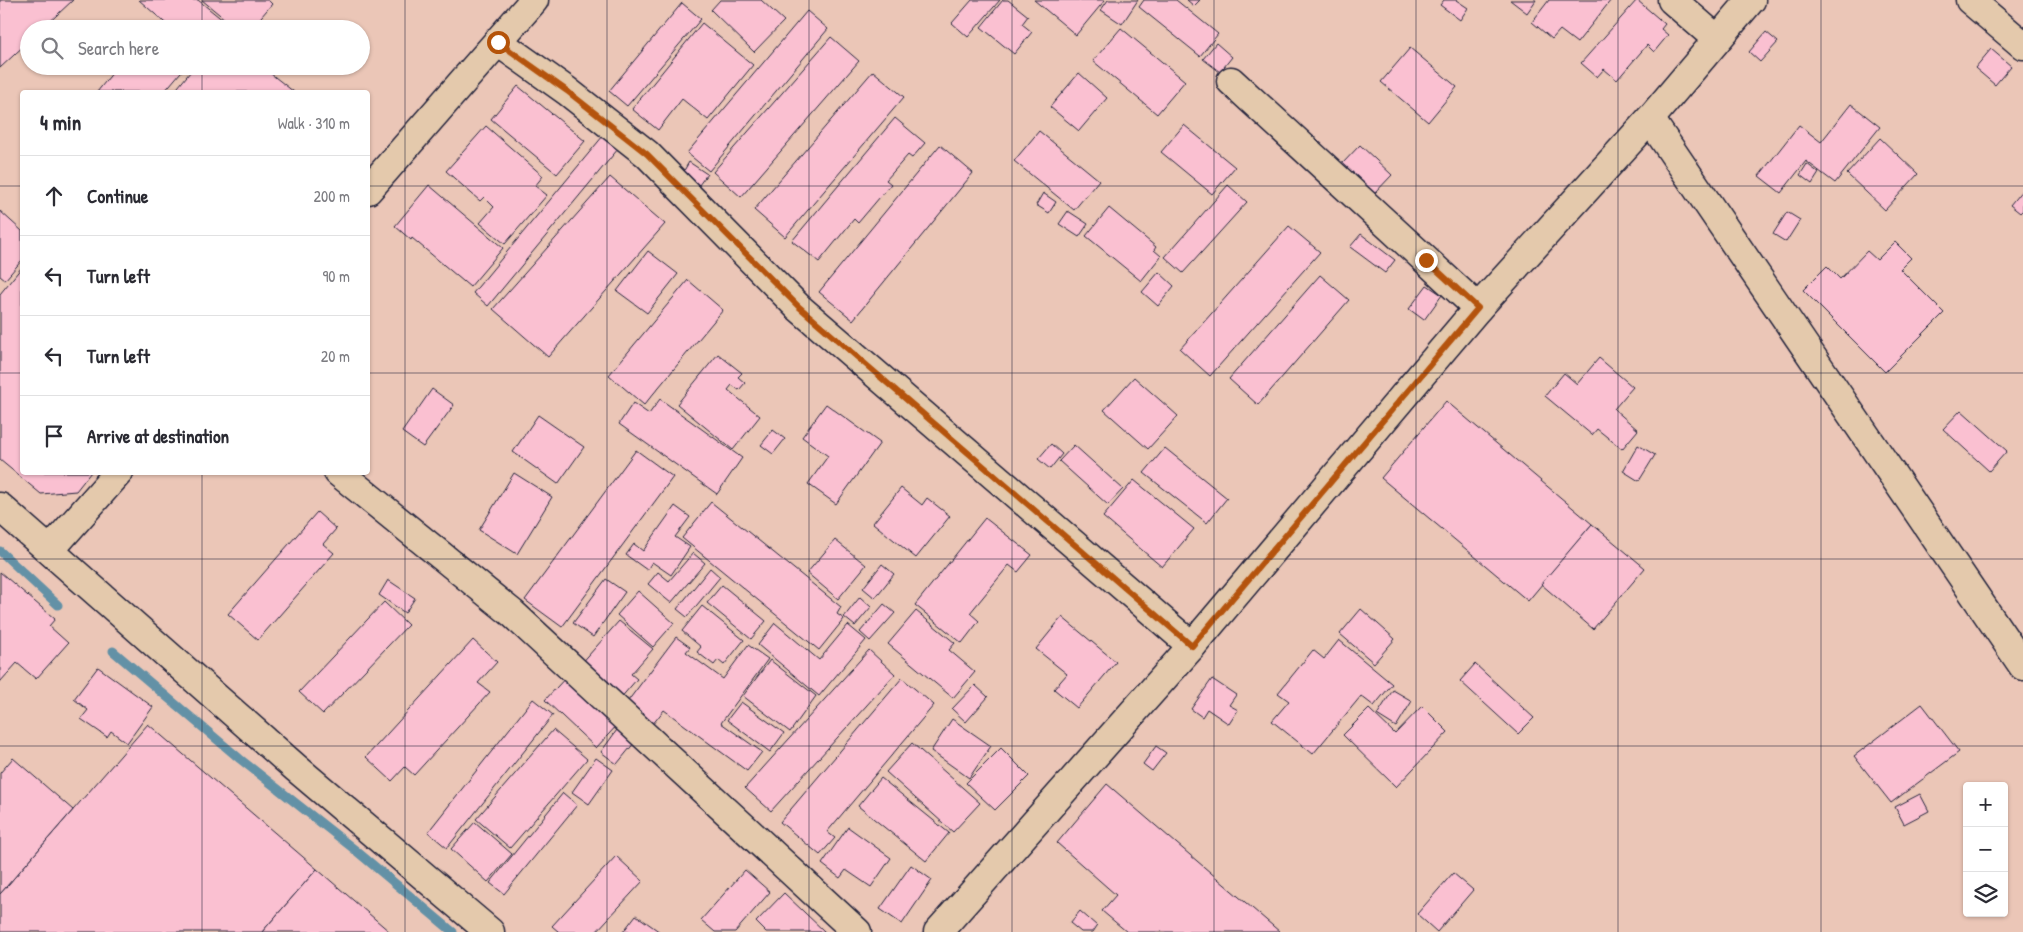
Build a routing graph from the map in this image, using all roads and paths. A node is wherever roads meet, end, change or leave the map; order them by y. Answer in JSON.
{"nodes":[{"id":1,"x":534,"y":0,"type":"edge"},
{"id":2,"x":1672,"y":0,"type":"edge"},
{"id":3,"x":1751,"y":0,"type":"edge"},
{"id":4,"x":1970,"y":0,"type":"edge"},
{"id":5,"x":1717,"y":39,"type":"junction"},
{"id":6,"x":498,"y":42,"type":"junction"},
{"id":7,"x":2023,"y":46,"type":"edge"},
{"id":8,"x":1231,"y":81,"type":"dead end"},
{"id":9,"x":1650,"y":119,"type":"junction"},
{"id":10,"x":370,"y":188,"type":"edge"},
{"id":11,"x":1478,"y":308,"type":"junction"},
{"id":12,"x":116,"y":475,"type":"edge"},
{"id":13,"x":342,"y":475,"type":"edge"},
{"id":14,"x":0,"y":507,"type":"edge"},
{"id":15,"x":50,"y":550,"type":"junction"},
{"id":16,"x":1192,"y":646,"type":"junction"},
{"id":17,"x":2023,"y":666,"type":"edge"},
{"id":18,"x":490,"y":932,"type":"edge"},
{"id":19,"x":857,"y":932,"type":"edge"},
{"id":20,"x":938,"y":932,"type":"edge"}],
"edges":[{"from":1,"to":6,"type":"street"},
{"from":2,"to":5,"type":"street"},
{"from":3,"to":5,"type":"street"},
{"from":4,"to":7,"type":"street"},
{"from":5,"to":9,"type":"street"},
{"from":6,"to":10,"type":"street"},
{"from":6,"to":16,"type":"street"},
{"from":8,"to":11,"type":"street"},
{"from":9,"to":11,"type":"street"},
{"from":9,"to":17,"type":"street"},
{"from":11,"to":16,"type":"street"},
{"from":12,"to":15,"type":"street"},
{"from":13,"to":19,"type":"street"},
{"from":14,"to":15,"type":"street"},
{"from":15,"to":18,"type":"street"},
{"from":16,"to":20,"type":"street"}]}
